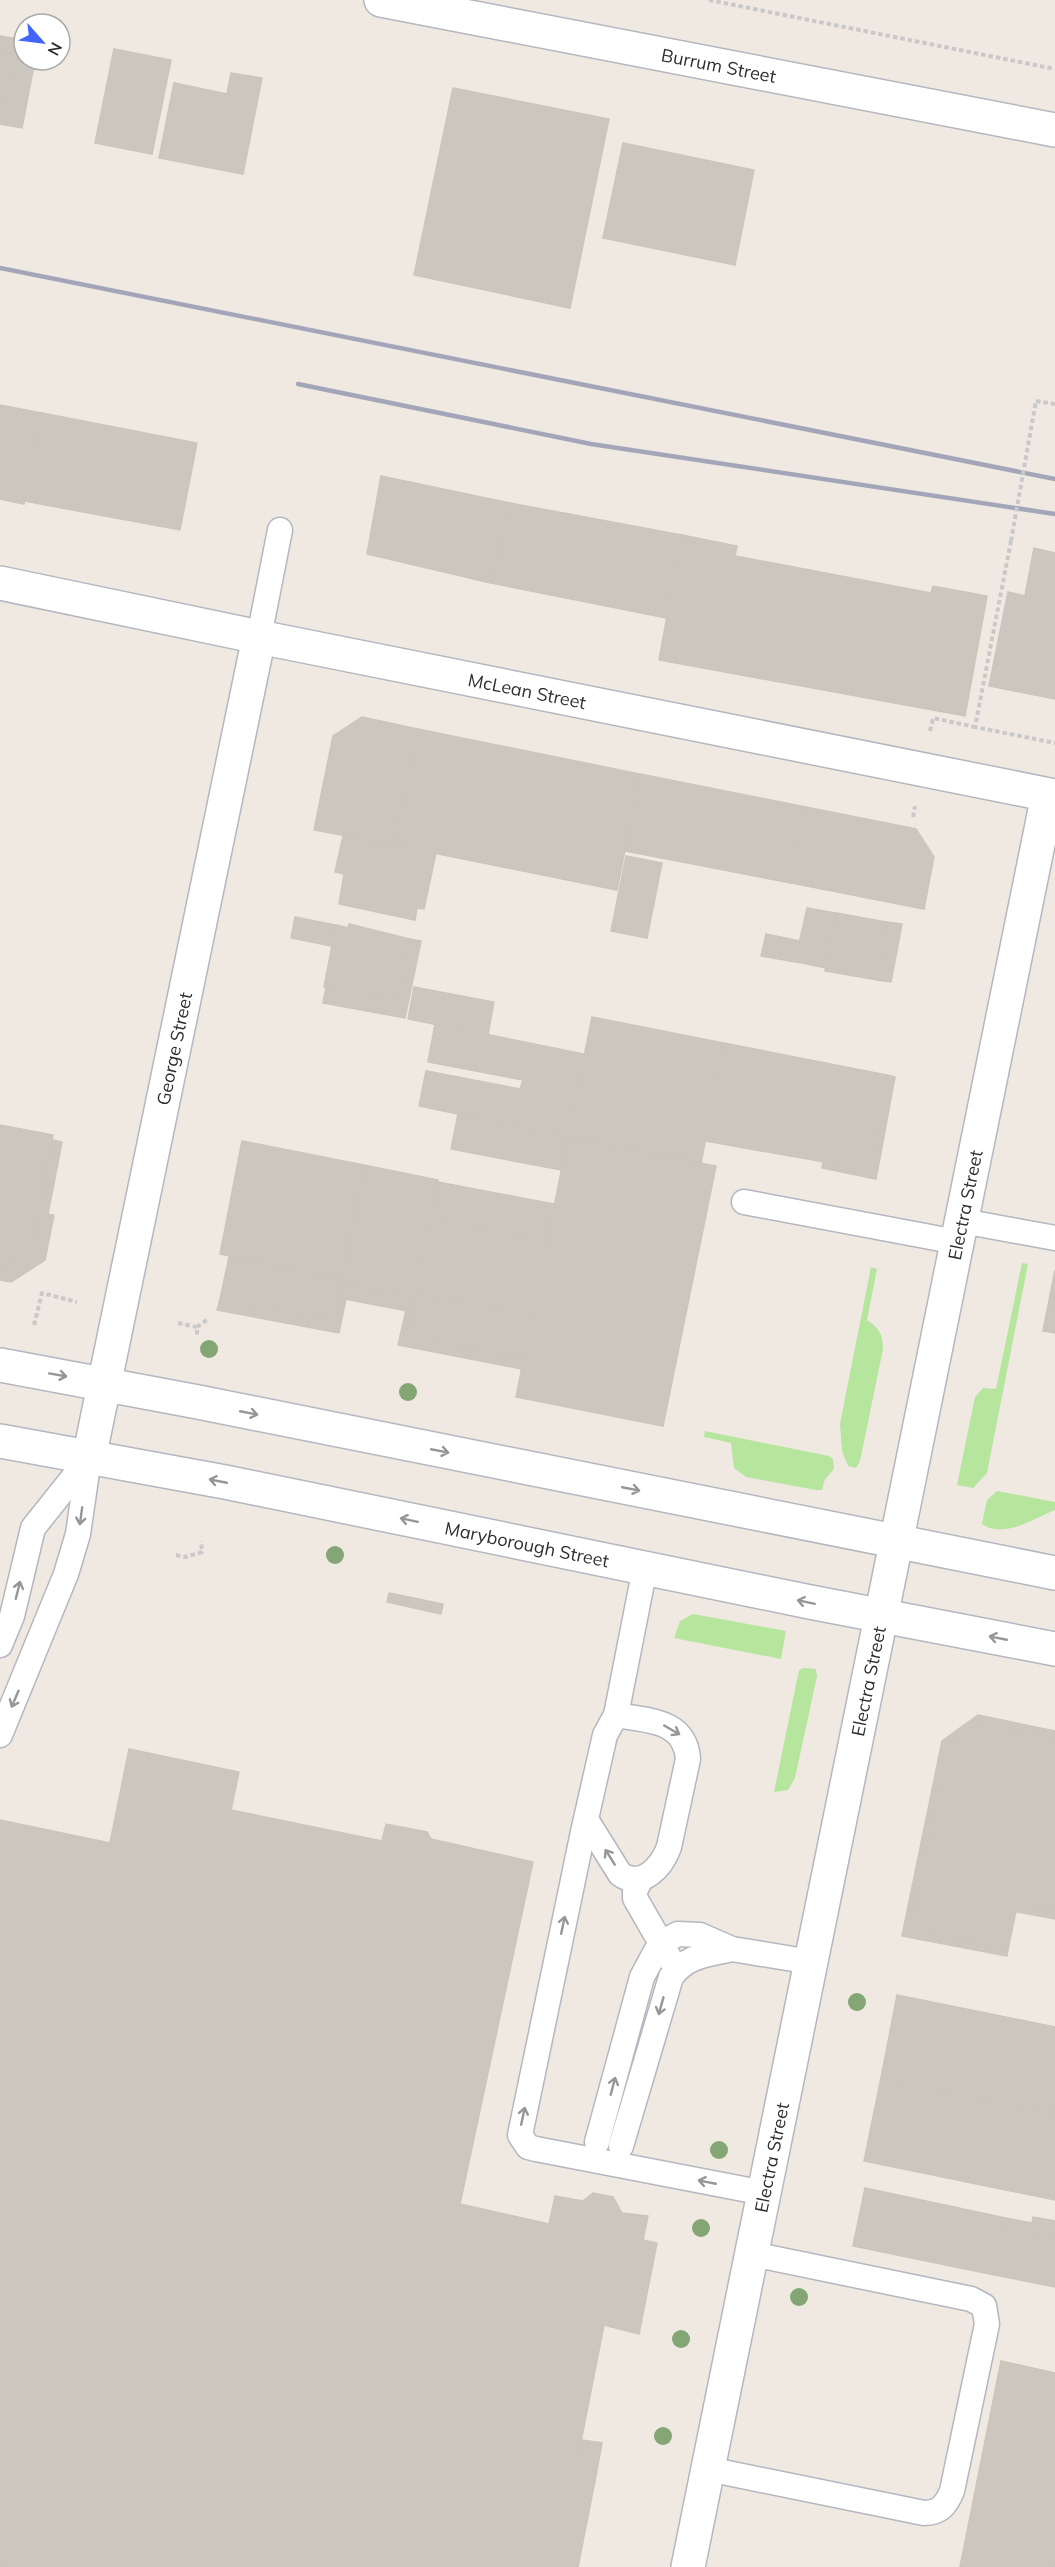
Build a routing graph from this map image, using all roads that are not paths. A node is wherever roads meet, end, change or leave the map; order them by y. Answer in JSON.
{"nodes":[{"id":1,"x":383,"y":0,"type":"edge"},
{"id":2,"x":1055,"y":130,"type":"edge"},
{"id":3,"x":280,"y":530,"type":"dead end"},
{"id":4,"x":0,"y":583,"type":"edge"},
{"id":5,"x":259,"y":637,"type":"junction"},
{"id":6,"x":1052,"y":795,"type":"edge"},
{"id":7,"x":744,"y":1202,"type":"dead end"},
{"id":8,"x":959,"y":1232,"type":"junction"},
{"id":9,"x":1055,"y":1238,"type":"edge"},
{"id":10,"x":0,"y":1365,"type":"edge"},
{"id":11,"x":104,"y":1384,"type":"junction"},
{"id":12,"x":0,"y":1441,"type":"edge"},
{"id":13,"x":89,"y":1458,"type":"junction"},
{"id":14,"x":896,"y":1540,"type":"junction"},
{"id":15,"x":645,"y":1568,"type":"junction"},
{"id":16,"x":1055,"y":1573,"type":"edge"},
{"id":17,"x":881,"y":1617,"type":"junction"},
{"id":18,"x":0,"y":1646,"type":"edge"},
{"id":19,"x":1055,"y":1649,"type":"edge"},
{"id":20,"x":616,"y":1715,"type":"junction"},
{"id":21,"x":0,"y":1735,"type":"edge"},
{"id":22,"x":587,"y":1821,"type":"junction"},
{"id":23,"x":641,"y":1879,"type":"junction"},
{"id":24,"x":662,"y":1944,"type":"junction"},
{"id":25,"x":732,"y":1949,"type":"junction"},
{"id":26,"x":812,"y":1962,"type":"junction"},
{"id":27,"x":671,"y":1977,"type":"junction"},
{"id":28,"x":597,"y":2142,"type":"dead end"},
{"id":29,"x":621,"y":2146,"type":"dead end"},
{"id":30,"x":764,"y":2193,"type":"junction"},
{"id":31,"x":752,"y":2254,"type":"junction"},
{"id":32,"x":708,"y":2469,"type":"junction"},
{"id":33,"x":688,"y":2567,"type":"edge"}],
"edges":[{"from":1,"to":2,"type":"street","name":"Burrum Street"},
{"from":3,"to":5,"type":"lane"},
{"from":4,"to":5,"type":"street","name":"McLean Street"},
{"from":5,"to":6,"type":"street","name":"McLean Street"},
{"from":5,"to":11,"type":"street","name":"George Street"},
{"from":6,"to":8,"type":"street","name":"Electra Street"},
{"from":7,"to":8,"type":"lane"},
{"from":8,"to":9,"type":"lane"},
{"from":8,"to":14,"type":"street","name":"Electra Street"},
{"from":10,"to":11,"type":"street","one_way":true},
{"from":11,"to":13,"type":"street","name":"George Street"},
{"from":11,"to":14,"type":"street","one_way":true},
{"from":12,"to":13,"type":"street","name":"Maryborough Street"},
{"from":15,"to":13,"type":"street","name":"Maryborough Street","one_way":true},
{"from":18,"to":13,"type":"lane","one_way":true},
{"from":13,"to":21,"type":"lane","one_way":true},
{"from":14,"to":16,"type":"street"},
{"from":14,"to":17,"type":"street","name":"Electra Street"},
{"from":17,"to":15,"type":"street","name":"Maryborough Street","one_way":true},
{"from":15,"to":20,"type":"lane"},
{"from":19,"to":17,"type":"street","name":"Maryborough Street","one_way":true},
{"from":17,"to":26,"type":"street","name":"Electra Street"},
{"from":20,"to":22,"type":"lane"},
{"from":20,"to":23,"type":"lane","one_way":true},
{"from":23,"to":22,"type":"lane","one_way":true},
{"from":30,"to":22,"type":"lane","one_way":true},
{"from":23,"to":24,"type":"lane"},
{"from":24,"to":25,"type":"lane"},
{"from":24,"to":27,"type":"lane"},
{"from":28,"to":24,"type":"lane","one_way":true},
{"from":25,"to":26,"type":"lane"},
{"from":25,"to":27,"type":"lane"},
{"from":26,"to":30,"type":"street","name":"Electra Street"},
{"from":27,"to":29,"type":"lane","one_way":true},
{"from":30,"to":31,"type":"street","name":"Electra Street"},
{"from":31,"to":32,"type":"street","name":"Electra Street"},
{"from":31,"to":32,"type":"lane"},
{"from":32,"to":33,"type":"street","name":"Electra Street"}]}
